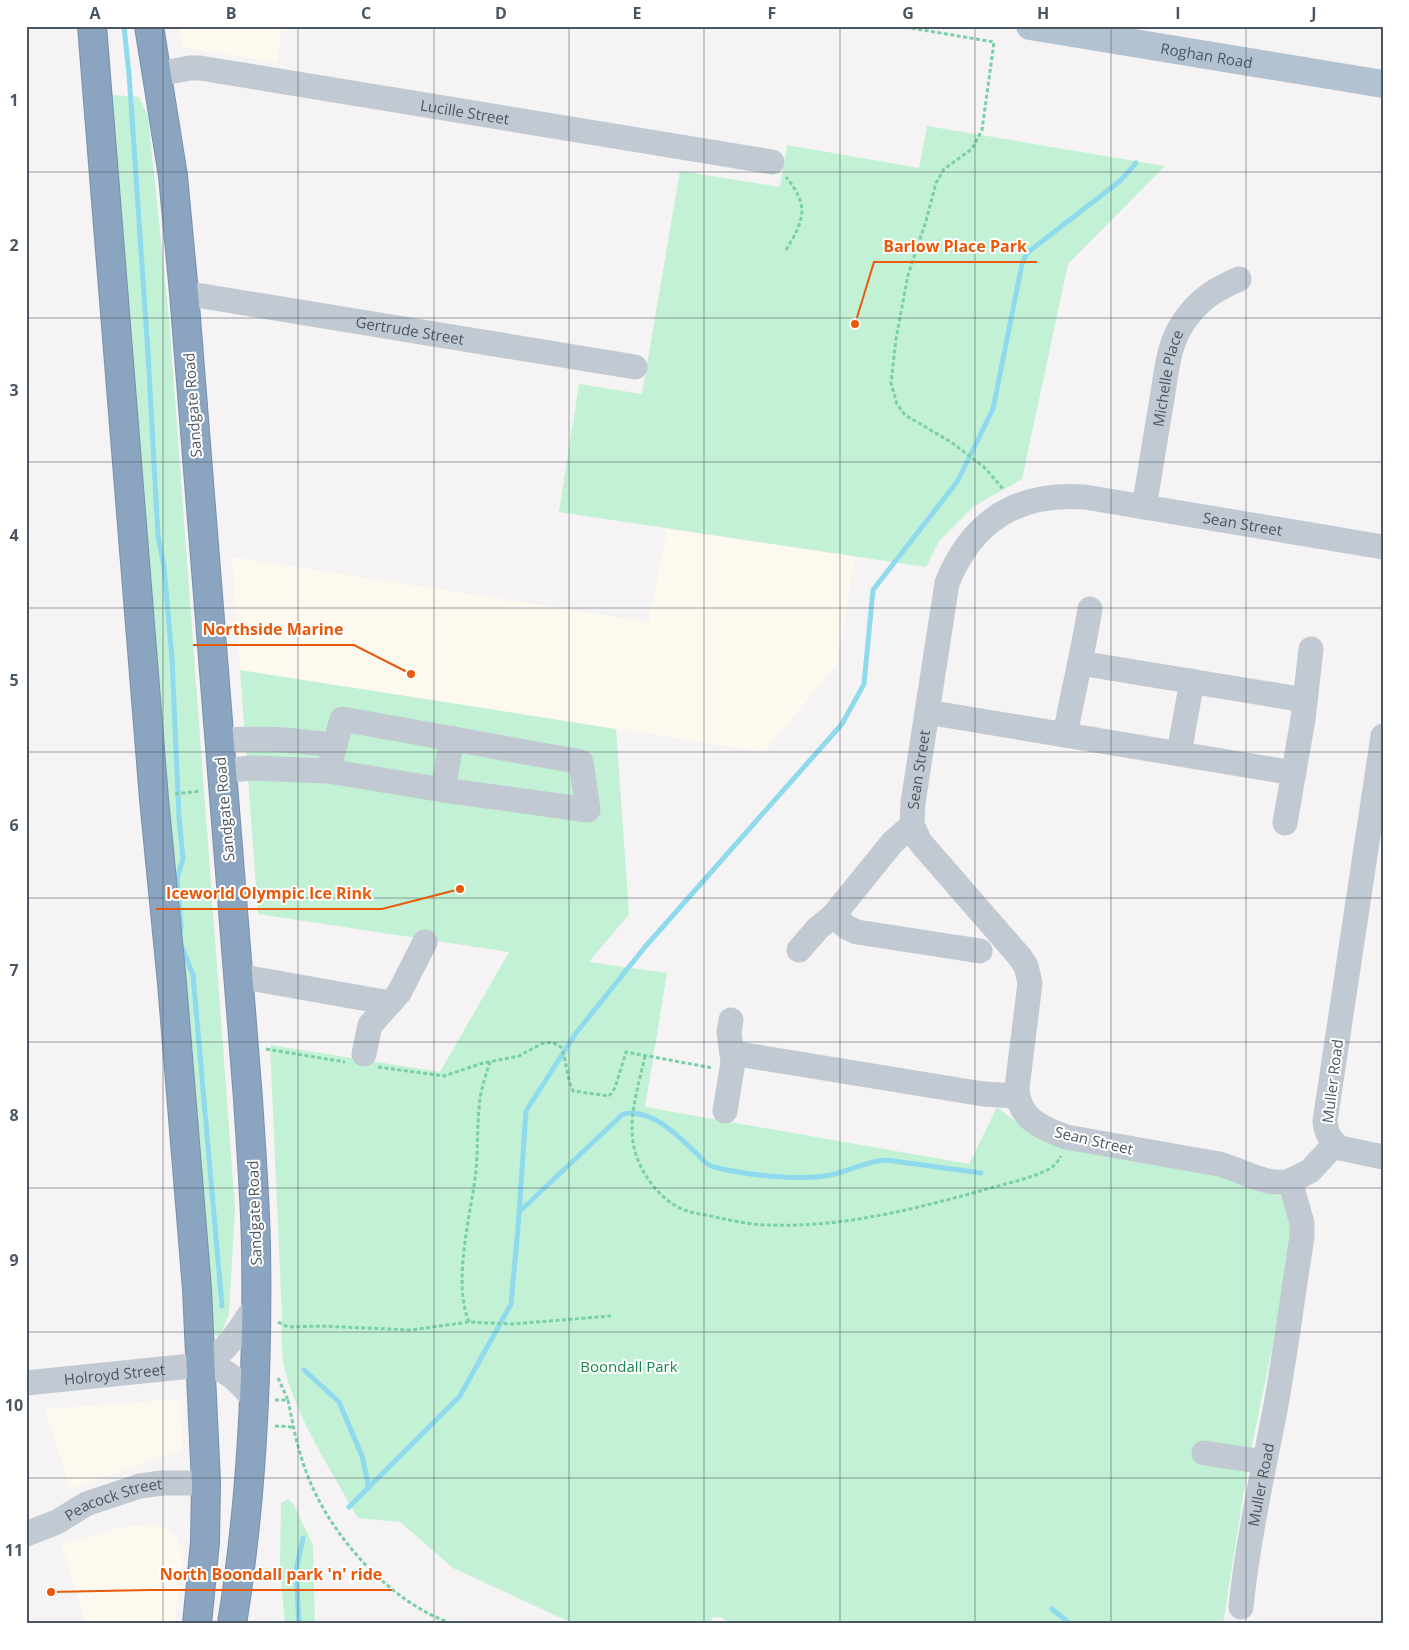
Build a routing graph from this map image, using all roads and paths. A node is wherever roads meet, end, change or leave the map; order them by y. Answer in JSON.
{"nodes":[{"id":1,"x":92,"y":26,"type":"edge"},
{"id":2,"x":149,"y":26,"type":"edge"},
{"id":3,"x":899,"y":26,"type":"edge"},
{"id":4,"x":1030,"y":26,"type":"edge"},
{"id":5,"x":158,"y":74,"type":"junction"},
{"id":6,"x":1383,"y":84,"type":"edge"},
{"id":7,"x":772,"y":162,"type":"joint"},
{"id":8,"x":786,"y":250,"type":"dead end"},
{"id":9,"x":1239,"y":279,"type":"dead end"},
{"id":10,"x":184,"y":293,"type":"junction"},
{"id":11,"x":635,"y":368,"type":"dead end"},
{"id":12,"x":1018,"y":505,"type":"junction"},
{"id":13,"x":1144,"y":507,"type":"junction"},
{"id":14,"x":1383,"y":546,"type":"edge"},
{"id":15,"x":1090,"y":609,"type":"dead end"},
{"id":16,"x":1311,"y":649,"type":"dead end"},
{"id":17,"x":1080,"y":663,"type":"junction"},
{"id":18,"x":1192,"y":681,"type":"junction"},
{"id":19,"x":1305,"y":700,"type":"junction"},
{"id":20,"x":928,"y":712,"type":"junction"},
{"id":21,"x":1065,"y":735,"type":"junction"},
{"id":22,"x":1383,"y":736,"type":"edge"},
{"id":23,"x":452,"y":738,"type":"junction"},
{"id":24,"x":218,"y":741,"type":"junction"},
{"id":25,"x":334,"y":746,"type":"junction"},
{"id":26,"x":1179,"y":754,"type":"junction"},
{"id":27,"x":328,"y":771,"type":"junction"},
{"id":28,"x":1294,"y":773,"type":"junction"},
{"id":29,"x":216,"y":781,"type":"junction"},
{"id":30,"x":443,"y":790,"type":"junction"},
{"id":31,"x":171,"y":794,"type":"dead end"},
{"id":32,"x":1286,"y":823,"type":"dead end"},
{"id":33,"x":912,"y":825,"type":"junction"},
{"id":34,"x":1373,"y":864,"type":"edge"},
{"id":35,"x":833,"y":916,"type":"junction"},
{"id":36,"x":425,"y":942,"type":"dead end"},
{"id":37,"x":800,"y":950,"type":"dead end"},
{"id":38,"x":980,"y":951,"type":"dead end"},
{"id":39,"x":238,"y":976,"type":"junction"},
{"id":40,"x":390,"y":1003,"type":"junction"},
{"id":41,"x":731,"y":1020,"type":"dead end"},
{"id":42,"x":266,"y":1049,"type":"dead end"},
{"id":43,"x":645,"y":1056,"type":"junction"},
{"id":44,"x":362,"y":1061,"type":"junction"},
{"id":45,"x":490,"y":1062,"type":"junction"},
{"id":46,"x":732,"y":1062,"type":"junction"},
{"id":47,"x":1017,"y":1096,"type":"junction"},
{"id":48,"x":725,"y":1111,"type":"dead end"},
{"id":49,"x":1066,"y":1137,"type":"junction"},
{"id":50,"x":1335,"y":1144,"type":"junction"},
{"id":51,"x":1383,"y":1157,"type":"edge"},
{"id":52,"x":1290,"y":1181,"type":"junction"},
{"id":53,"x":265,"y":1313,"type":"junction"},
{"id":54,"x":611,"y":1316,"type":"dead end"},
{"id":55,"x":469,"y":1322,"type":"junction"},
{"id":56,"x":201,"y":1365,"type":"junction"},
{"id":57,"x":26,"y":1383,"type":"edge"},
{"id":58,"x":263,"y":1399,"type":"junction"},
{"id":59,"x":1204,"y":1453,"type":"dead end"},
{"id":60,"x":1264,"y":1462,"type":"junction"},
{"id":61,"x":206,"y":1484,"type":"junction"},
{"id":62,"x":26,"y":1534,"type":"edge"},
{"id":63,"x":1242,"y":1607,"type":"dead end"},
{"id":64,"x":198,"y":1624,"type":"edge"},
{"id":65,"x":232,"y":1624,"type":"edge"},
{"id":66,"x":453,"y":1624,"type":"edge"}],
"edges":[{"from":1,"to":56,"type":"highway"},
{"from":2,"to":5,"type":"highway","name":"Sandgate Road"},
{"from":3,"to":12,"type":"path"},
{"from":4,"to":6,"type":"main road","name":"Roghan Road"},
{"from":5,"to":7,"type":"street","name":"Lucille Street"},
{"from":5,"to":10,"type":"highway","name":"Sandgate Road"},
{"from":7,"to":8,"type":"path"},
{"from":9,"to":13,"type":"street","name":"Michelle Place"},
{"from":10,"to":11,"type":"street","name":"Gertrude Street"},
{"from":10,"to":24,"type":"highway","name":"Sandgate Road"},
{"from":12,"to":13,"type":"street","name":"Sean Street"},
{"from":12,"to":20,"type":"street","name":"Sean Street"},
{"from":13,"to":14,"type":"street","name":"Sean Street"},
{"from":15,"to":17,"type":"street"},
{"from":16,"to":19,"type":"street"},
{"from":17,"to":18,"type":"street"},
{"from":17,"to":21,"type":"street"},
{"from":18,"to":19,"type":"street"},
{"from":18,"to":26,"type":"street"},
{"from":19,"to":28,"type":"street"},
{"from":20,"to":21,"type":"street"},
{"from":20,"to":33,"type":"street","name":"Sean Street"},
{"from":21,"to":26,"type":"street"},
{"from":22,"to":34,"type":"street","name":"Muller Road"},
{"from":23,"to":25,"type":"street"},
{"from":23,"to":30,"type":"street"},
{"from":23,"to":30,"type":"street"},
{"from":24,"to":25,"type":"street"},
{"from":24,"to":29,"type":"highway","name":"Sandgate Road"},
{"from":25,"to":27,"type":"street"},
{"from":26,"to":28,"type":"street"},
{"from":27,"to":29,"type":"street"},
{"from":27,"to":30,"type":"street"},
{"from":28,"to":32,"type":"street"},
{"from":29,"to":31,"type":"path"},
{"from":29,"to":39,"type":"highway","name":"Sandgate Road"},
{"from":33,"to":35,"type":"street"},
{"from":33,"to":47,"type":"street","name":"Sean Street"},
{"from":34,"to":50,"type":"street","name":"Muller Road"},
{"from":35,"to":37,"type":"street"},
{"from":35,"to":38,"type":"street"},
{"from":36,"to":40,"type":"street"},
{"from":39,"to":40,"type":"street"},
{"from":39,"to":53,"type":"highway","name":"Sandgate Road"},
{"from":40,"to":44,"type":"street"},
{"from":41,"to":46,"type":"street"},
{"from":42,"to":44,"type":"path"},
{"from":43,"to":45,"type":"path"},
{"from":43,"to":46,"type":"path"},
{"from":43,"to":49,"type":"path"},
{"from":44,"to":45,"type":"path"},
{"from":45,"to":55,"type":"path"},
{"from":46,"to":47,"type":"street"},
{"from":46,"to":48,"type":"street"},
{"from":47,"to":49,"type":"street","name":"Sean Street"},
{"from":49,"to":52,"type":"street","name":"Sean Street"},
{"from":50,"to":51,"type":"street"},
{"from":50,"to":52,"type":"street","name":"Muller Road"},
{"from":52,"to":60,"type":"street","name":"Muller Road"},
{"from":53,"to":55,"type":"path"},
{"from":53,"to":56,"type":"street"},
{"from":53,"to":58,"type":"highway","name":"Sandgate Road"},
{"from":54,"to":55,"type":"path"},
{"from":56,"to":57,"type":"street","name":"Holroyd Street"},
{"from":56,"to":58,"type":"street"},
{"from":56,"to":61,"type":"highway"},
{"from":58,"to":65,"type":"highway","name":"Sandgate Road"},
{"from":58,"to":66,"type":"path"},
{"from":59,"to":60,"type":"street"},
{"from":60,"to":63,"type":"street","name":"Muller Road"},
{"from":61,"to":62,"type":"street","name":"Peacock Street"},
{"from":61,"to":64,"type":"highway"}]}
